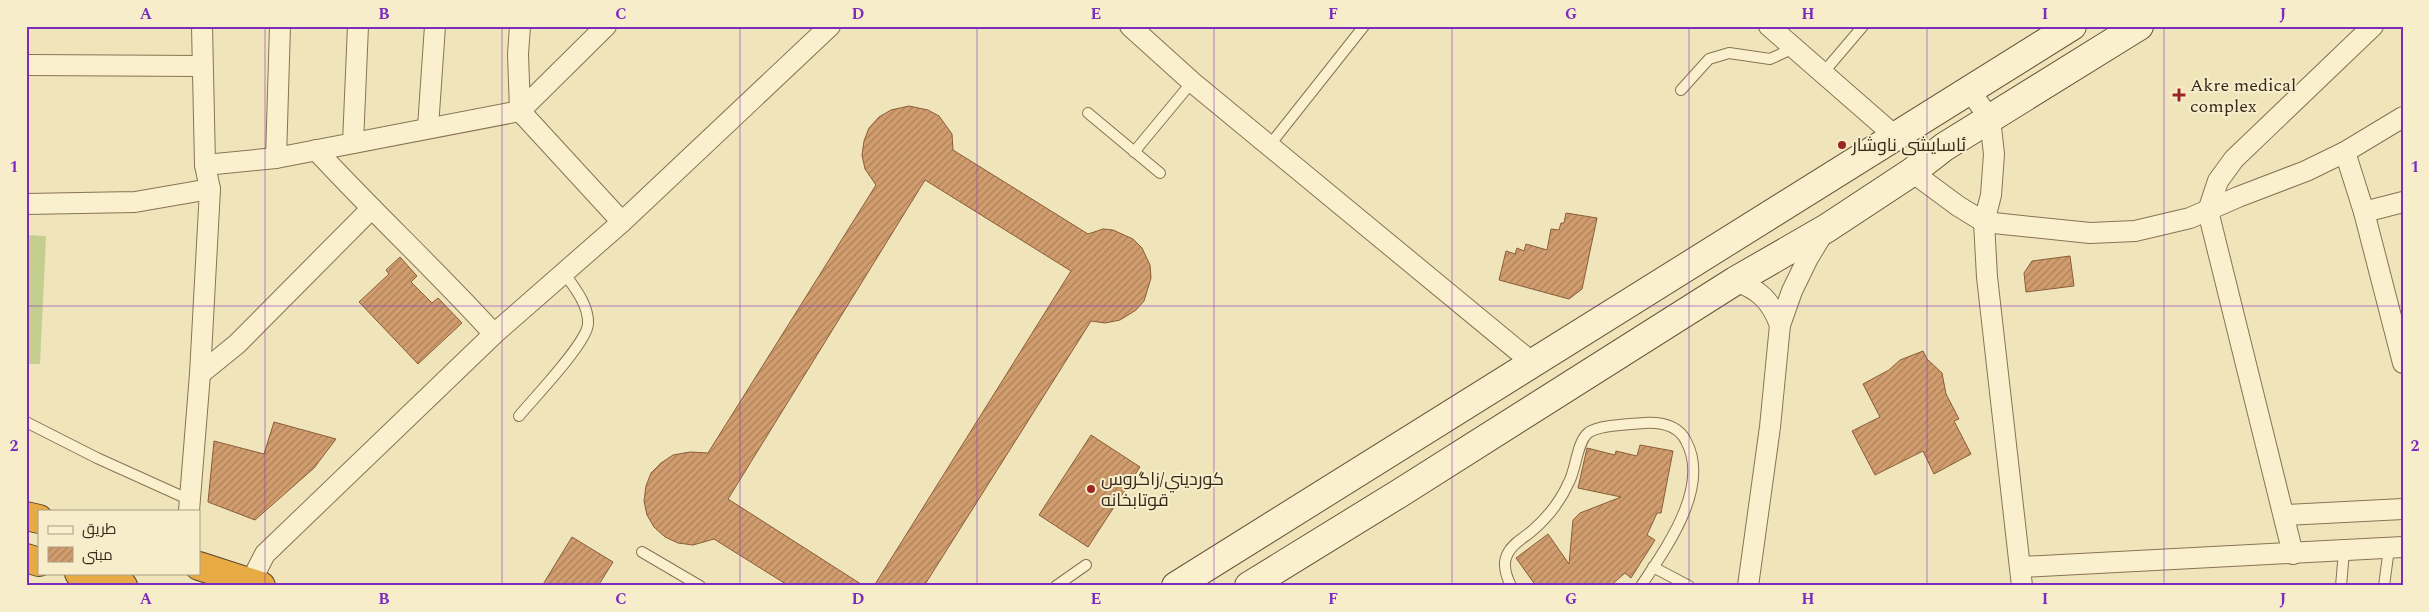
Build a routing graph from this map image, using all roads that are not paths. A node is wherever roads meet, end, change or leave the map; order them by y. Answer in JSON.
{"nodes":[{"id":1,"x":202,"y":26,"type":"edge"},
{"id":2,"x":280,"y":26,"type":"edge"},
{"id":3,"x":358,"y":26,"type":"edge"},
{"id":4,"x":435,"y":26,"type":"edge"},
{"id":5,"x":520,"y":26,"type":"edge"},
{"id":6,"x":606,"y":26,"type":"edge"},
{"id":7,"x":830,"y":26,"type":"edge"},
{"id":8,"x":1130,"y":26,"type":"edge"},
{"id":9,"x":1364,"y":26,"type":"edge"},
{"id":10,"x":1769,"y":26,"type":"edge"},
{"id":11,"x":1863,"y":26,"type":"edge"},
{"id":12,"x":2072,"y":26,"type":"edge"},
{"id":13,"x":2139,"y":26,"type":"edge"},
{"id":14,"x":2373,"y":26,"type":"edge"},
{"id":15,"x":1794,"y":48,"type":"junction"},
{"id":16,"x":26,"y":65,"type":"edge"},
{"id":17,"x":202,"y":66,"type":"junction"},
{"id":18,"x":1823,"y":73,"type":"junction"},
{"id":19,"x":1192,"y":82,"type":"junction"},
{"id":20,"x":1682,"y":90,"type":"dead end"},
{"id":21,"x":1970,"y":91,"type":"junction"},
{"id":22,"x":520,"y":111,"type":"junction"},
{"id":23,"x":1088,"y":113,"type":"dead end"},
{"id":24,"x":2403,"y":117,"type":"edge"},
{"id":25,"x":1990,"y":119,"type":"junction"},
{"id":26,"x":428,"y":127,"type":"junction"},
{"id":27,"x":1895,"y":136,"type":"junction"},
{"id":28,"x":353,"y":142,"type":"junction"},
{"id":29,"x":1269,"y":146,"type":"junction"},
{"id":30,"x":316,"y":150,"type":"junction"},
{"id":31,"x":1134,"y":152,"type":"junction"},
{"id":32,"x":2345,"y":152,"type":"junction"},
{"id":33,"x":276,"y":158,"type":"junction"},
{"id":34,"x":205,"y":165,"type":"junction"},
{"id":35,"x":1912,"y":172,"type":"junction"},
{"id":36,"x":1160,"y":173,"type":"dead end"},
{"id":37,"x":210,"y":189,"type":"junction"},
{"id":38,"x":2403,"y":202,"type":"edge"},
{"id":39,"x":26,"y":204,"type":"edge"},
{"id":40,"x":371,"y":209,"type":"junction"},
{"id":41,"x":2208,"y":211,"type":"junction"},
{"id":42,"x":2364,"y":212,"type":"junction"},
{"id":43,"x":622,"y":222,"type":"junction"},
{"id":44,"x":1984,"y":222,"type":"junction"},
{"id":45,"x":1827,"y":228,"type":"junction"},
{"id":46,"x":564,"y":273,"type":"junction"},
{"id":47,"x":1736,"y":281,"type":"junction"},
{"id":48,"x":1780,"y":325,"type":"junction"},
{"id":49,"x":494,"y":334,"type":"junction"},
{"id":50,"x":2403,"y":363,"type":"edge"},
{"id":51,"x":1534,"y":364,"type":"junction"},
{"id":52,"x":200,"y":374,"type":"junction"},
{"id":53,"x":519,"y":416,"type":"dead end"},
{"id":54,"x":26,"y":422,"type":"edge"},
{"id":55,"x":1362,"y":470,"type":"junction"},
{"id":56,"x":1382,"y":504,"type":"junction"},
{"id":57,"x":190,"y":505,"type":"edge"},
{"id":58,"x":2403,"y":509,"type":"edge"},
{"id":59,"x":2284,"y":515,"type":"junction"},
{"id":60,"x":2396,"y":548,"type":"edge"},
{"id":61,"x":2344,"y":551,"type":"junction"},
{"id":62,"x":642,"y":552,"type":"dead end"},
{"id":63,"x":2293,"y":554,"type":"junction"},
{"id":64,"x":26,"y":558,"type":"edge"},
{"id":65,"x":38,"y":562,"type":"edge"},
{"id":66,"x":1086,"y":565,"type":"dead end"},
{"id":67,"x":200,"y":566,"type":"edge"},
{"id":68,"x":1653,"y":567,"type":"junction"},
{"id":69,"x":80,"y":574,"type":"edge"},
{"id":70,"x":83,"y":574,"type":"edge"},
{"id":71,"x":2022,"y":576,"type":"edge"},
{"id":72,"x":255,"y":584,"type":"edge"},
{"id":73,"x":76,"y":586,"type":"edge"},
{"id":74,"x":123,"y":586,"type":"edge"},
{"id":75,"x":700,"y":586,"type":"edge"},
{"id":76,"x":1056,"y":586,"type":"edge"},
{"id":77,"x":1176,"y":586,"type":"edge"},
{"id":78,"x":1249,"y":586,"type":"edge"},
{"id":79,"x":1511,"y":586,"type":"edge"},
{"id":80,"x":1641,"y":586,"type":"edge"},
{"id":81,"x":1689,"y":586,"type":"edge"},
{"id":82,"x":1748,"y":586,"type":"edge"},
{"id":83,"x":2341,"y":586,"type":"edge"},
{"id":84,"x":2384,"y":586,"type":"edge"}],
"edges":[{"from":1,"to":17,"type":"street"},
{"from":2,"to":33,"type":"street"},
{"from":3,"to":28,"type":"street"},
{"from":4,"to":26,"type":"street"},
{"from":5,"to":22,"type":"street"},
{"from":6,"to":22,"type":"street"},
{"from":7,"to":43,"type":"street"},
{"from":8,"to":19,"type":"street"},
{"from":9,"to":29,"type":"lane"},
{"from":10,"to":15,"type":"street"},
{"from":11,"to":18,"type":"lane"},
{"from":12,"to":21,"type":"street"},
{"from":13,"to":25,"type":"street"},
{"from":14,"to":41,"type":"street"},
{"from":15,"to":18,"type":"street"},
{"from":15,"to":20,"type":"lane"},
{"from":16,"to":17,"type":"street"},
{"from":17,"to":34,"type":"street"},
{"from":18,"to":27,"type":"street"},
{"from":19,"to":29,"type":"street"},
{"from":19,"to":31,"type":"lane"},
{"from":21,"to":25,"type":"street"},
{"from":21,"to":27,"type":"street"},
{"from":22,"to":26,"type":"street"},
{"from":22,"to":43,"type":"street"},
{"from":23,"to":31,"type":"lane"},
{"from":24,"to":32,"type":"street"},
{"from":25,"to":35,"type":"street"},
{"from":25,"to":44,"type":"street"},
{"from":26,"to":28,"type":"street"},
{"from":27,"to":51,"type":"street"},
{"from":28,"to":30,"type":"street"},
{"from":29,"to":51,"type":"street"},
{"from":30,"to":33,"type":"street"},
{"from":30,"to":40,"type":"street"},
{"from":31,"to":36,"type":"lane"},
{"from":32,"to":41,"type":"street"},
{"from":32,"to":42,"type":"street"},
{"from":33,"to":34,"type":"street"},
{"from":34,"to":37,"type":"street"},
{"from":35,"to":44,"type":"street"},
{"from":35,"to":45,"type":"street"},
{"from":37,"to":39,"type":"street"},
{"from":37,"to":52,"type":"street"},
{"from":38,"to":42,"type":"street"},
{"from":40,"to":49,"type":"street"},
{"from":40,"to":52,"type":"street"},
{"from":41,"to":44,"type":"street"},
{"from":41,"to":59,"type":"street"},
{"from":42,"to":50,"type":"street"},
{"from":43,"to":46,"type":"street"},
{"from":44,"to":71,"type":"street"},
{"from":45,"to":47,"type":"street"},
{"from":45,"to":48,"type":"street"},
{"from":46,"to":49,"type":"street"},
{"from":46,"to":53,"type":"lane"},
{"from":47,"to":48,"type":"street"},
{"from":47,"to":56,"type":"street"},
{"from":48,"to":82,"type":"street"},
{"from":49,"to":72,"type":"street"},
{"from":51,"to":55,"type":"street"},
{"from":52,"to":57,"type":"street"},
{"from":54,"to":57,"type":"lane"},
{"from":55,"to":56,"type":"street"},
{"from":55,"to":77,"type":"street"},
{"from":56,"to":78,"type":"street"},
{"from":58,"to":59,"type":"street"},
{"from":59,"to":63,"type":"street"},
{"from":60,"to":61,"type":"street"},
{"from":60,"to":84,"type":"lane"},
{"from":61,"to":63,"type":"street"},
{"from":61,"to":83,"type":"lane"},
{"from":62,"to":75,"type":"lane"},
{"from":63,"to":71,"type":"street"},
{"from":64,"to":65,"type":"highway"},
{"from":66,"to":76,"type":"lane"},
{"from":67,"to":72,"type":"highway"},
{"from":68,"to":79,"type":"lane"},
{"from":68,"to":80,"type":"lane"},
{"from":68,"to":81,"type":"lane"},
{"from":69,"to":73,"type":"highway"},
{"from":70,"to":74,"type":"highway"}]}
